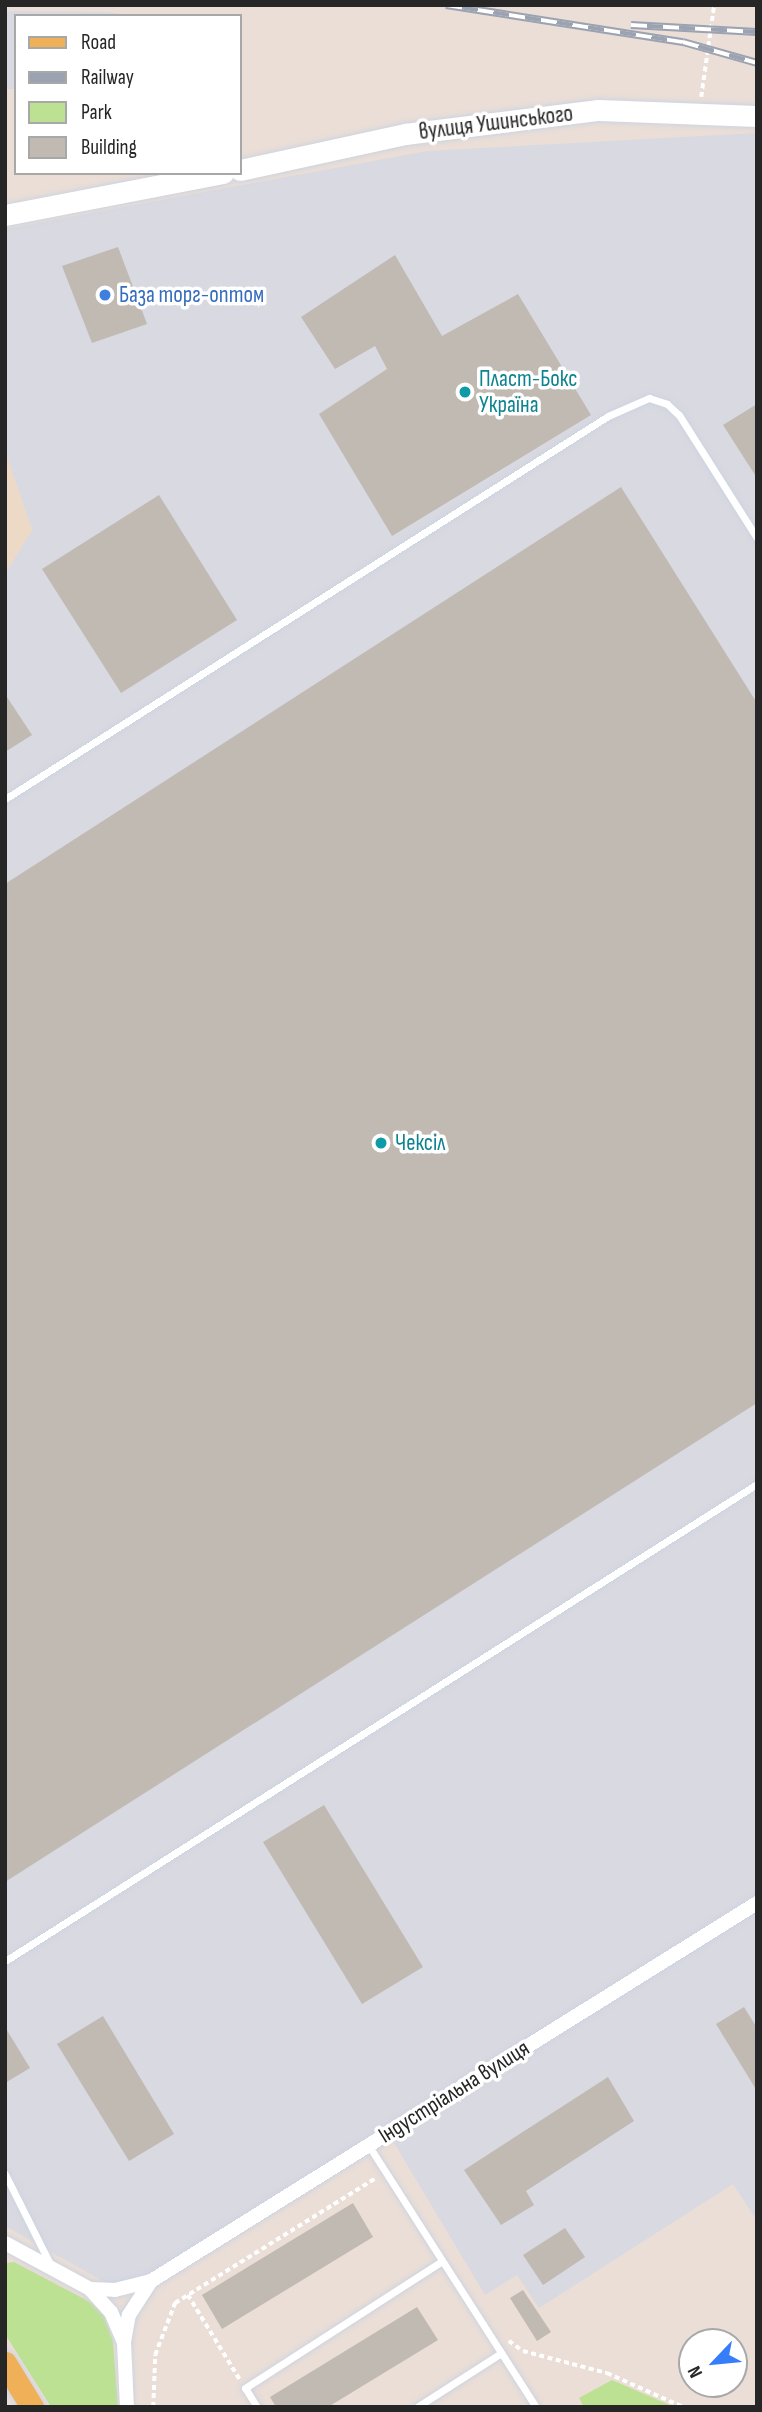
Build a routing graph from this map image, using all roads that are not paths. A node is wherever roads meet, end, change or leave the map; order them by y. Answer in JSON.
{"nodes":[{"id":1,"x":757,"y":116,"type":"edge"},
{"id":2,"x":242,"y":170,"type":"edge"},
{"id":3,"x":213,"y":175,"type":"edge"},
{"id":4,"x":5,"y":215,"type":"edge"},
{"id":5,"x":757,"y":538,"type":"edge"},
{"id":6,"x":5,"y":799,"type":"edge"},
{"id":7,"x":757,"y":1484,"type":"edge"},
{"id":8,"x":757,"y":1903,"type":"edge"},
{"id":9,"x":5,"y":1961,"type":"edge"},
{"id":10,"x":369,"y":2146,"type":"junction"},
{"id":11,"x":5,"y":2174,"type":"edge"},
{"id":12,"x":9,"y":2248,"type":"edge"},
{"id":13,"x":442,"y":2261,"type":"junction"},
{"id":14,"x":54,"y":2270,"type":"junction"},
{"id":15,"x":151,"y":2281,"type":"junction"},
{"id":16,"x":90,"y":2289,"type":"junction"},
{"id":17,"x":124,"y":2342,"type":"junction"},
{"id":18,"x":501,"y":2353,"type":"junction"},
{"id":19,"x":5,"y":2363,"type":"edge"},
{"id":20,"x":32,"y":2407,"type":"edge"},
{"id":21,"x":127,"y":2407,"type":"edge"},
{"id":22,"x":257,"y":2407,"type":"edge"},
{"id":23,"x":417,"y":2407,"type":"edge"},
{"id":24,"x":536,"y":2407,"type":"edge"}],
"edges":[{"from":1,"to":2,"type":"street","name":"вулиця Ушинського"},
{"from":3,"to":4,"type":"street"},
{"from":5,"to":6,"type":"lane"},
{"from":7,"to":9,"type":"lane"},
{"from":8,"to":10,"type":"street","name":"Індустріальна вулиця"},
{"from":10,"to":13,"type":"lane"},
{"from":10,"to":15,"type":"street","name":"Індустріальна вулиця"},
{"from":11,"to":14,"type":"lane"},
{"from":12,"to":14,"type":"street"},
{"from":13,"to":18,"type":"lane"},
{"from":13,"to":22,"type":"lane"},
{"from":14,"to":16,"type":"street"},
{"from":15,"to":16,"type":"street","name":"Індустріальна вулиця"},
{"from":15,"to":17,"type":"street","name":"Індустріальна вулиця"},
{"from":16,"to":17,"type":"street"},
{"from":17,"to":21,"type":"street"},
{"from":18,"to":23,"type":"lane"},
{"from":18,"to":24,"type":"lane"},
{"from":19,"to":20,"type":"main road"}]}
